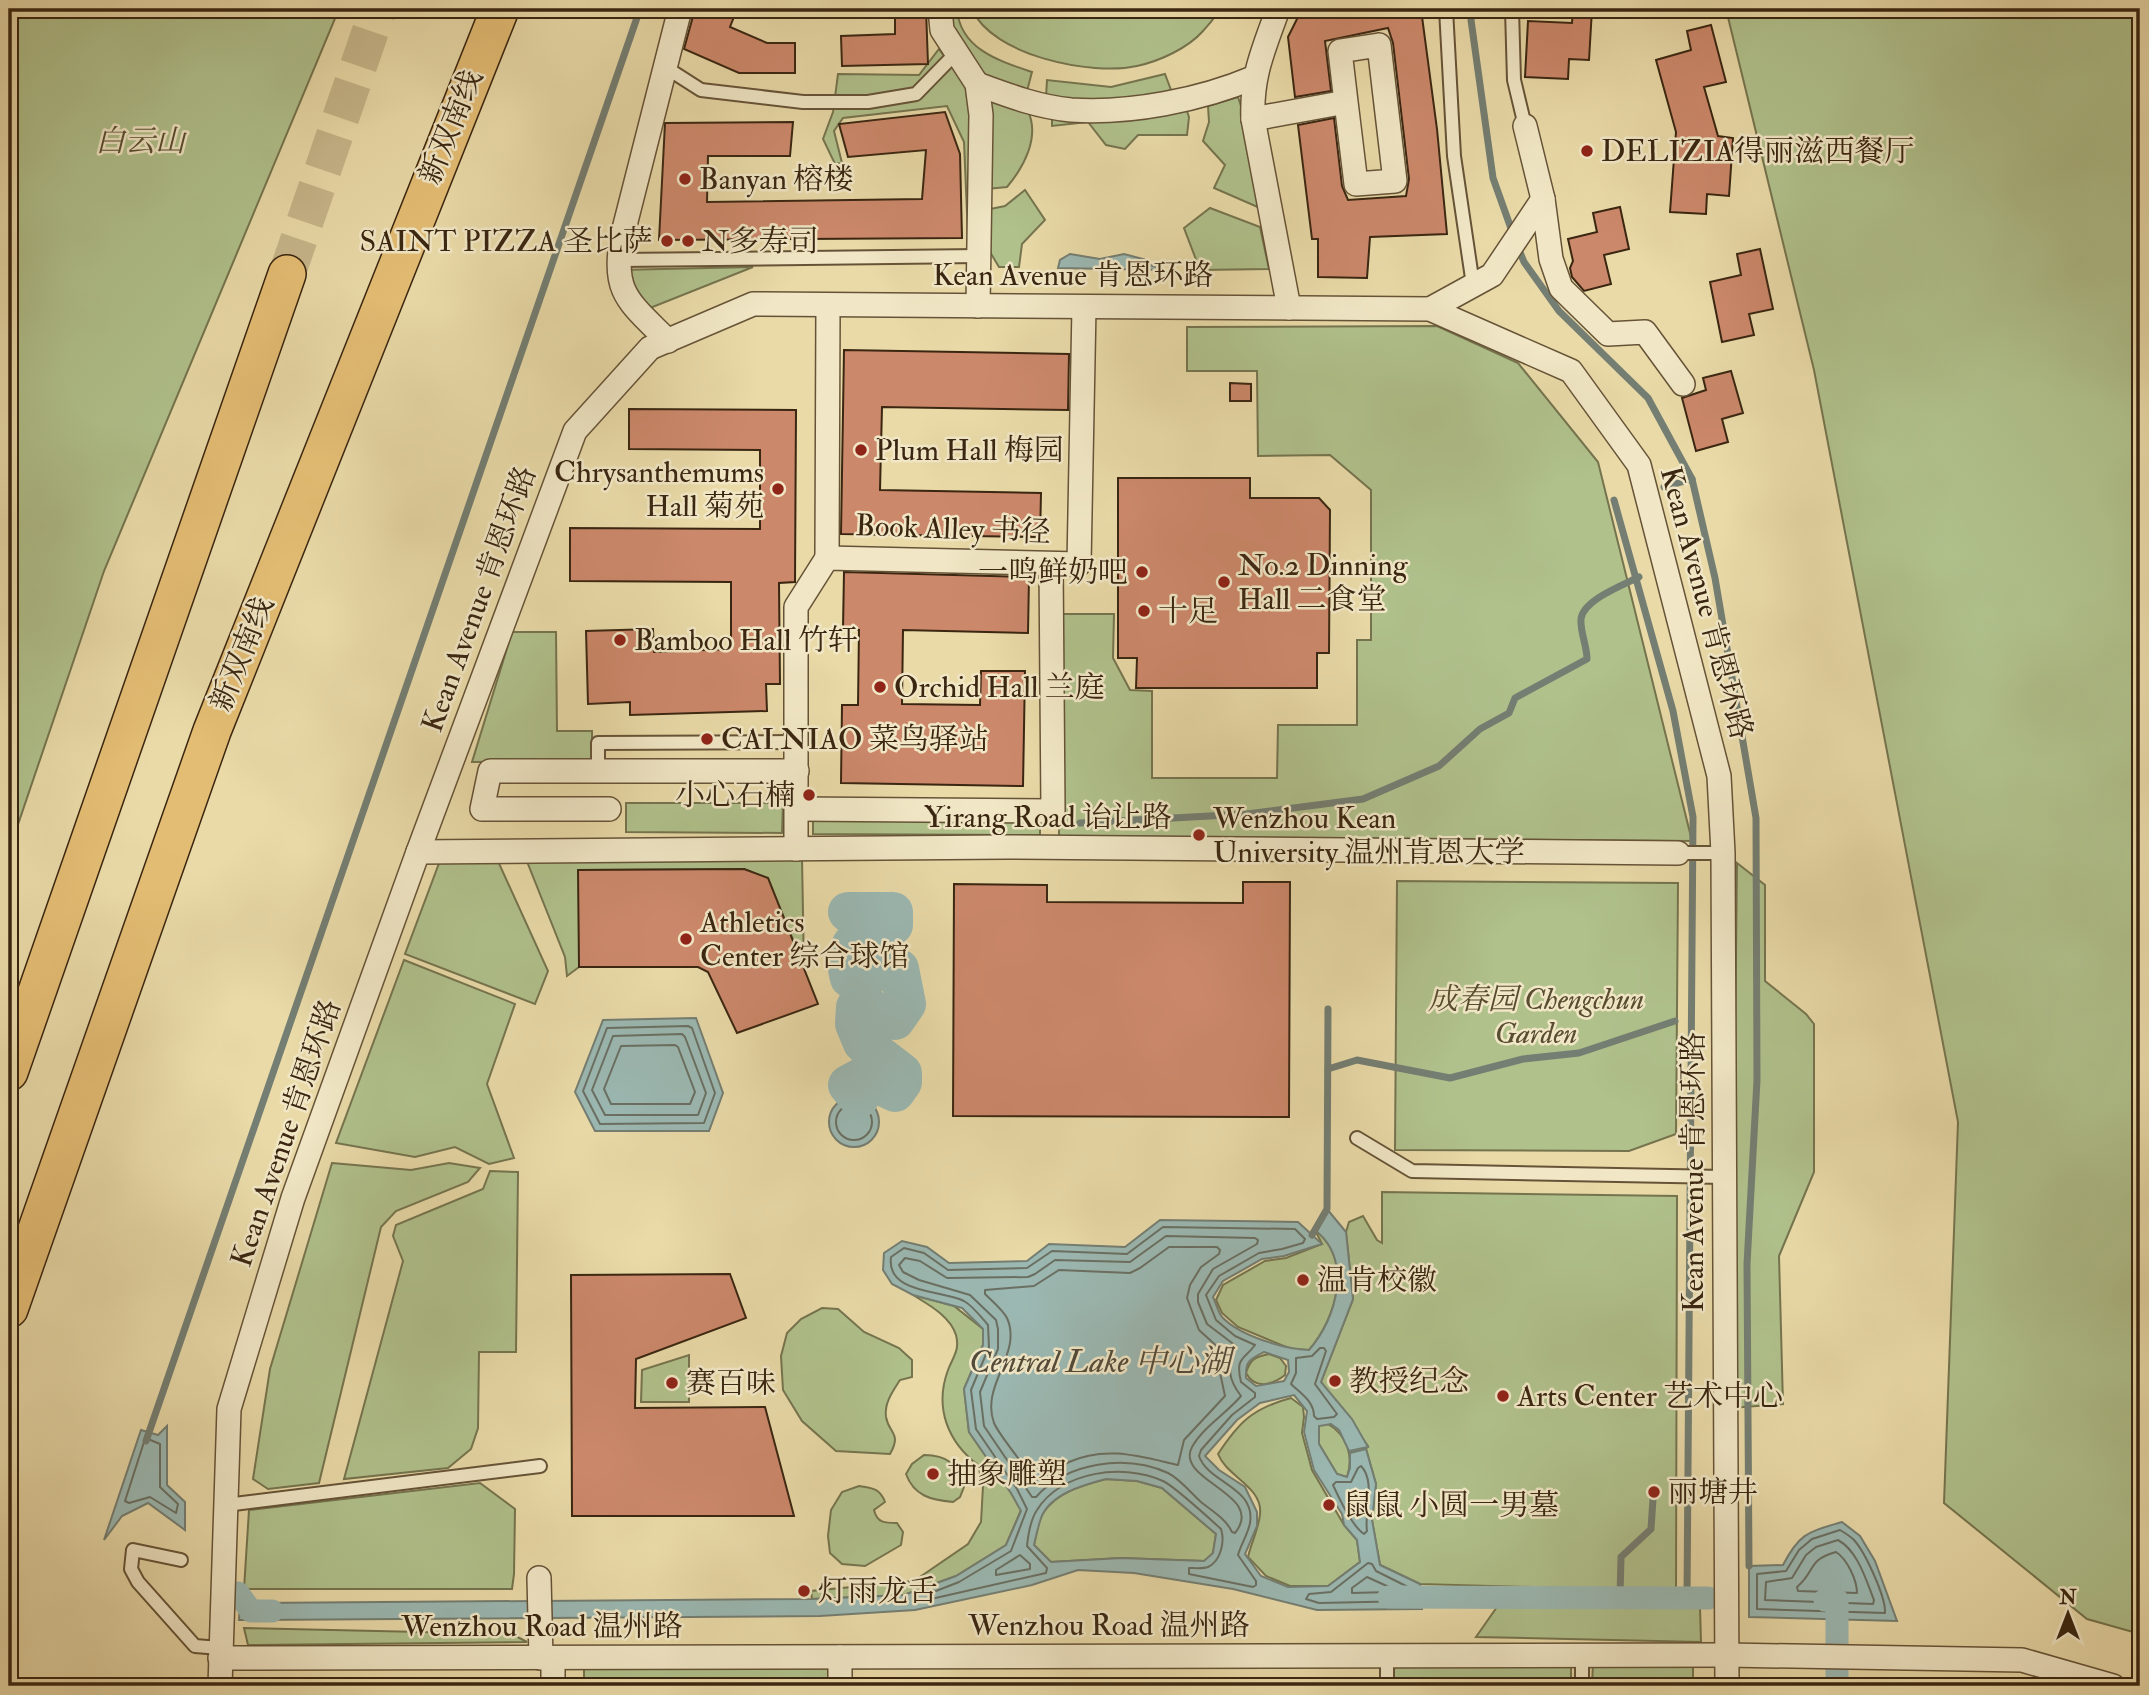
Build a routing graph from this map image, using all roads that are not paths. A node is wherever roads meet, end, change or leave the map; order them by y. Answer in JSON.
{"nodes":[{"id":1,"x":500,"y":9,"type":"edge"},
{"id":2,"x":680,"y":9,"type":"edge"},
{"id":3,"x":940,"y":9,"type":"edge"},
{"id":4,"x":1278,"y":9,"type":"edge"},
{"id":5,"x":1446,"y":9,"type":"edge"},
{"id":6,"x":1512,"y":9,"type":"edge"},
{"id":7,"x":956,"y":53,"type":"junction"},
{"id":8,"x":666,"y":67,"type":"junction"},
{"id":9,"x":1255,"y":77,"type":"junction"},
{"id":10,"x":977,"y":84,"type":"junction"},
{"id":11,"x":1346,"y":102,"type":"junction"},
{"id":12,"x":1253,"y":119,"type":"junction"},
{"id":13,"x":1525,"y":126,"type":"joint"},
{"id":14,"x":1542,"y":200,"type":"junction"},
{"id":15,"x":979,"y":256,"type":"junction"},
{"id":16,"x":619,"y":260,"type":"junction"},
{"id":17,"x":287,"y":274,"type":"tunnel mouth"},
{"id":18,"x":1482,"y":280,"type":"junction"},
{"id":19,"x":828,"y":305,"type":"junction"},
{"id":20,"x":978,"y":306,"type":"junction"},
{"id":21,"x":1084,"y":307,"type":"junction"},
{"id":22,"x":1289,"y":308,"type":"junction"},
{"id":23,"x":1430,"y":309,"type":"junction"},
{"id":24,"x":668,"y":341,"type":"junction"},
{"id":25,"x":1683,"y":384,"type":"dead end"},
{"id":26,"x":827,"y":558,"type":"junction"},
{"id":27,"x":1051,"y":564,"type":"junction"},
{"id":28,"x":797,"y":742,"type":"junction"},
{"id":29,"x":449,"y":771,"type":"junction"},
{"id":30,"x":490,"y":771,"type":"junction"},
{"id":31,"x":598,"y":771,"type":"junction"},
{"id":32,"x":797,"y":771,"type":"junction"},
{"id":33,"x":609,"y":809,"type":"dead end"},
{"id":34,"x":797,"y":809,"type":"junction"},
{"id":35,"x":796,"y":849,"type":"junction"},
{"id":36,"x":418,"y":852,"type":"junction"},
{"id":37,"x":1678,"y":853,"type":"joint"},
{"id":38,"x":1716,"y":853,"type":"junction"},
{"id":39,"x":9,"y":1072,"type":"edge"},
{"id":40,"x":1357,"y":1138,"type":"dead end"},
{"id":41,"x":1724,"y":1177,"type":"junction"},
{"id":42,"x":9,"y":1309,"type":"edge"},
{"id":43,"x":540,"y":1466,"type":"dead end"},
{"id":44,"x":226,"y":1505,"type":"junction"},
{"id":45,"x":181,"y":1560,"type":"dead end"},
{"id":46,"x":539,"y":1578,"type":"dead end"},
{"id":47,"x":220,"y":1653,"type":"junction"},
{"id":48,"x":1387,"y":1656,"type":"junction"},
{"id":49,"x":1582,"y":1656,"type":"junction"},
{"id":50,"x":1727,"y":1656,"type":"junction"},
{"id":51,"x":545,"y":1657,"type":"junction"},
{"id":52,"x":840,"y":1657,"type":"junction"},
{"id":53,"x":220,"y":1686,"type":"edge"},
{"id":54,"x":553,"y":1686,"type":"edge"},
{"id":55,"x":840,"y":1686,"type":"edge"},
{"id":56,"x":1387,"y":1686,"type":"edge"},
{"id":57,"x":1582,"y":1686,"type":"edge"},
{"id":58,"x":1727,"y":1686,"type":"edge"},
{"id":59,"x":2113,"y":1686,"type":"edge"}],
"edges":[{"from":1,"to":42,"type":"main road","name":"新双南线"},
{"from":2,"to":8,"type":"street"},
{"from":3,"to":7,"type":"street"},
{"from":4,"to":9,"type":"street"},
{"from":5,"to":18,"type":"lane"},
{"from":6,"to":13,"type":"lane"},
{"from":7,"to":8,"type":"lane"},
{"from":7,"to":10,"type":"street"},
{"from":8,"to":16,"type":"street"},
{"from":9,"to":10,"type":"street"},
{"from":9,"to":12,"type":"street"},
{"from":10,"to":15,"type":"street"},
{"from":11,"to":11,"type":"street"},
{"from":11,"to":12,"type":"street"},
{"from":12,"to":22,"type":"street"},
{"from":13,"to":14,"type":"street"},
{"from":14,"to":18,"type":"street"},
{"from":14,"to":25,"type":"street"},
{"from":15,"to":16,"type":"lane"},
{"from":15,"to":20,"type":"street"},
{"from":16,"to":24,"type":"street"},
{"from":17,"to":39,"type":"main road"},
{"from":18,"to":23,"type":"street"},
{"from":19,"to":20,"type":"street","name":"Kean Avenue 肯恩环路"},
{"from":19,"to":24,"type":"street","name":"Kean Avenue 肯恩环路"},
{"from":19,"to":26,"type":"street"},
{"from":20,"to":21,"type":"street","name":"Kean Avenue 肯恩环路"},
{"from":21,"to":22,"type":"street","name":"Kean Avenue 肯恩环路"},
{"from":21,"to":27,"type":"street","name":"Book Alley 书径"},
{"from":22,"to":23,"type":"street","name":"Kean Avenue 肯恩环路"},
{"from":23,"to":38,"type":"street","name":"Kean Avenue 肯恩环路"},
{"from":24,"to":29,"type":"street","name":"Kean Avenue 肯恩环路"},
{"from":26,"to":27,"type":"street","name":"Book Alley 书径"},
{"from":26,"to":28,"type":"street","name":"Book Alley 书径"},
{"from":27,"to":34,"type":"street"},
{"from":28,"to":31,"type":"lane"},
{"from":28,"to":32,"type":"street","name":"Book Alley 书径"},
{"from":29,"to":30,"type":"street"},
{"from":29,"to":36,"type":"street","name":"Kean Avenue 肯恩环路"},
{"from":30,"to":31,"type":"street"},
{"from":30,"to":33,"type":"street"},
{"from":31,"to":32,"type":"street"},
{"from":32,"to":34,"type":"street","name":"Book Alley 书径"},
{"from":34,"to":35,"type":"street","name":"Book Alley 书径"},
{"from":35,"to":36,"type":"street","name":"Yirang Road 诒让路"},
{"from":35,"to":37,"type":"street","name":"Yirang Road 诒让路"},
{"from":36,"to":44,"type":"street","name":"Kean Avenue 肯恩环路"},
{"from":37,"to":38,"type":"lane"},
{"from":38,"to":41,"type":"street","name":"Kean Avenue 肯恩环路"},
{"from":40,"to":41,"type":"lane"},
{"from":41,"to":50,"type":"street","name":"Kean Avenue 肯恩环路"},
{"from":43,"to":44,"type":"lane"},
{"from":44,"to":47,"type":"street","name":"Kean Avenue 肯恩环路"},
{"from":45,"to":47,"type":"lane"},
{"from":46,"to":51,"type":"street"},
{"from":47,"to":51,"type":"street","name":"Wenzhou Road 温州路"},
{"from":47,"to":53,"type":"street","name":"Kean Avenue 肯恩环路"},
{"from":48,"to":49,"type":"street","name":"Wenzhou Road 温州路"},
{"from":48,"to":52,"type":"street","name":"Wenzhou Road 温州路"},
{"from":48,"to":56,"type":"lane"},
{"from":49,"to":50,"type":"street","name":"Wenzhou Road 温州路"},
{"from":49,"to":57,"type":"lane"},
{"from":50,"to":58,"type":"street","name":"Kean Avenue 肯恩环路"},
{"from":50,"to":59,"type":"street","name":"Wenzhou Road 温州路"},
{"from":51,"to":52,"type":"street","name":"Wenzhou Road 温州路"},
{"from":51,"to":54,"type":"street"},
{"from":52,"to":55,"type":"street"}]}
